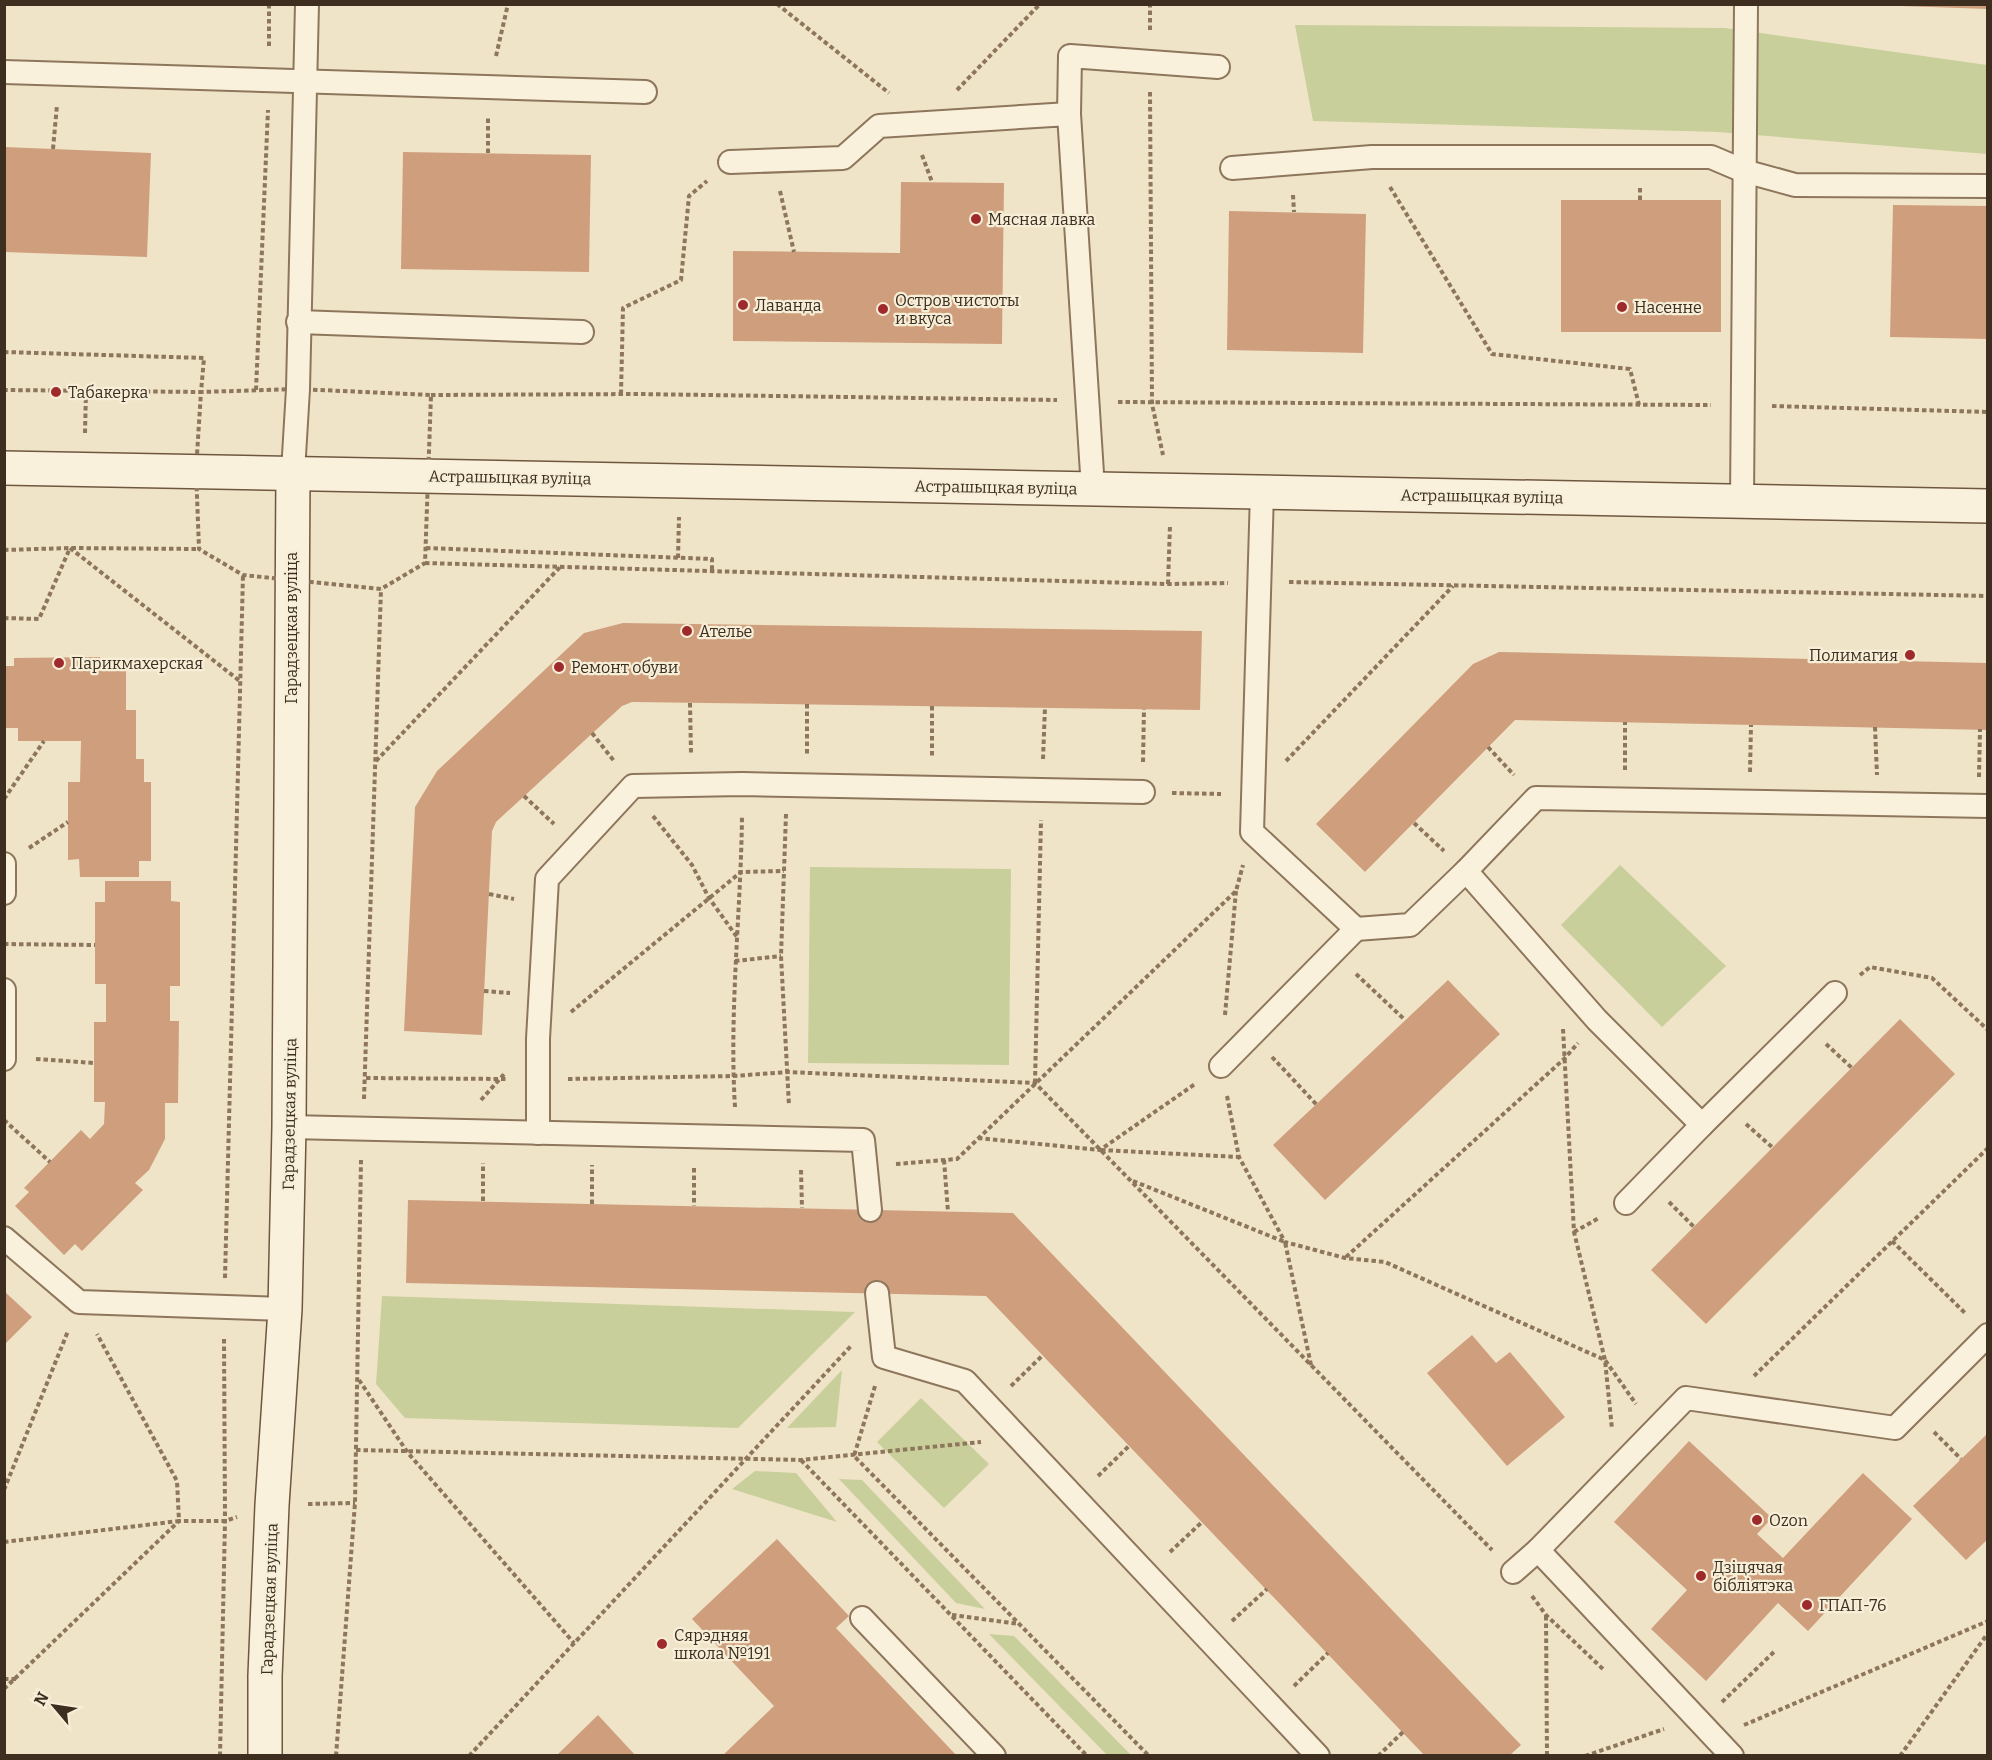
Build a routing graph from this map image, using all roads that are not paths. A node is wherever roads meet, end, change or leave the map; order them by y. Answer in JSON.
{"nodes":[{"id":1,"x":307,"y":4,"type":"edge"},
{"id":2,"x":1746,"y":4,"type":"edge"},
{"id":3,"x":1218,"y":67,"type":"dead end"},
{"id":4,"x":4,"y":72,"type":"edge"},
{"id":5,"x":304,"y":81,"type":"junction"},
{"id":6,"x":645,"y":92,"type":"dead end"},
{"id":7,"x":1070,"y":114,"type":"junction"},
{"id":8,"x":730,"y":162,"type":"road end"},
{"id":9,"x":1232,"y":168,"type":"dead end"},
{"id":10,"x":1744,"y":171,"type":"junction"},
{"id":11,"x":1988,"y":186,"type":"edge"},
{"id":12,"x":298,"y":322,"type":"junction"},
{"id":13,"x":582,"y":332,"type":"dead end"},
{"id":14,"x":4,"y":468,"type":"edge"},
{"id":15,"x":293,"y":472,"type":"junction"},
{"id":16,"x":1092,"y":489,"type":"junction"},
{"id":17,"x":1262,"y":492,"type":"junction"},
{"id":18,"x":1742,"y":501,"type":"junction"},
{"id":19,"x":1988,"y":506,"type":"edge"},
{"id":20,"x":1143,"y":792,"type":"road end"},
{"id":21,"x":1983,"y":806,"type":"edge"},
{"id":22,"x":5,"y":864,"type":"edge"},
{"id":23,"x":1466,"y":871,"type":"junction"},
{"id":24,"x":4,"y":893,"type":"edge"},
{"id":25,"x":1356,"y":929,"type":"junction"},
{"id":26,"x":4,"y":990,"type":"edge"},
{"id":27,"x":1835,"y":993,"type":"road end"},
{"id":28,"x":5,"y":1058,"type":"edge"},
{"id":29,"x":1221,"y":1066,"type":"road end"},
{"id":30,"x":1702,"y":1125,"type":"junction"},
{"id":31,"x":289,"y":1127,"type":"junction"},
{"id":32,"x":538,"y":1133,"type":"junction"},
{"id":33,"x":1626,"y":1203,"type":"dead end"},
{"id":34,"x":870,"y":1210,"type":"dead end"},
{"id":35,"x":4,"y":1238,"type":"edge"},
{"id":36,"x":879,"y":1304,"type":"road end"},
{"id":37,"x":285,"y":1309,"type":"junction"},
{"id":38,"x":1988,"y":1335,"type":"edge"},
{"id":39,"x":1538,"y":1550,"type":"junction"},
{"id":40,"x":1513,"y":1572,"type":"road end"},
{"id":41,"x":862,"y":1618,"type":"dead end"},
{"id":42,"x":265,"y":1755,"type":"edge"},
{"id":43,"x":994,"y":1755,"type":"edge"},
{"id":44,"x":1318,"y":1755,"type":"edge"},
{"id":45,"x":1732,"y":1755,"type":"edge"}],
"edges":[{"from":1,"to":5,"type":"lane"},
{"from":2,"to":10,"type":"lane"},
{"from":3,"to":7,"type":"lane"},
{"from":4,"to":5,"type":"lane"},
{"from":5,"to":6,"type":"lane"},
{"from":5,"to":12,"type":"lane"},
{"from":7,"to":8,"type":"lane"},
{"from":7,"to":16,"type":"lane"},
{"from":9,"to":10,"type":"lane"},
{"from":10,"to":11,"type":"lane"},
{"from":10,"to":18,"type":"lane"},
{"from":12,"to":13,"type":"lane"},
{"from":12,"to":15,"type":"lane"},
{"from":14,"to":15,"type":"main road","name":"Астрашыцкая вуліца"},
{"from":15,"to":16,"type":"main road","name":"Астрашыцкая вуліца"},
{"from":15,"to":31,"type":"main road","name":"Гарадзецкая вуліца"},
{"from":16,"to":17,"type":"main road","name":"Астрашыцкая вуліца"},
{"from":17,"to":18,"type":"main road","name":"Астрашыцкая вуліца"},
{"from":17,"to":25,"type":"lane"},
{"from":18,"to":19,"type":"main road","name":"Астрашыцкая вуліца"},
{"from":20,"to":32,"type":"lane"},
{"from":21,"to":23,"type":"lane"},
{"from":22,"to":24,"type":"lane"},
{"from":23,"to":25,"type":"lane"},
{"from":23,"to":30,"type":"lane"},
{"from":25,"to":29,"type":"lane"},
{"from":26,"to":28,"type":"lane"},
{"from":27,"to":30,"type":"lane"},
{"from":30,"to":33,"type":"lane"},
{"from":31,"to":32,"type":"lane"},
{"from":31,"to":37,"type":"main road","name":"Гарадзецкая вуліца"},
{"from":32,"to":34,"type":"lane"},
{"from":35,"to":37,"type":"lane"},
{"from":36,"to":44,"type":"lane"},
{"from":37,"to":42,"type":"main road","name":"Гарадзецкая вуліца"},
{"from":38,"to":39,"type":"lane"},
{"from":39,"to":40,"type":"lane"},
{"from":39,"to":45,"type":"lane"},
{"from":41,"to":43,"type":"lane"}]}
